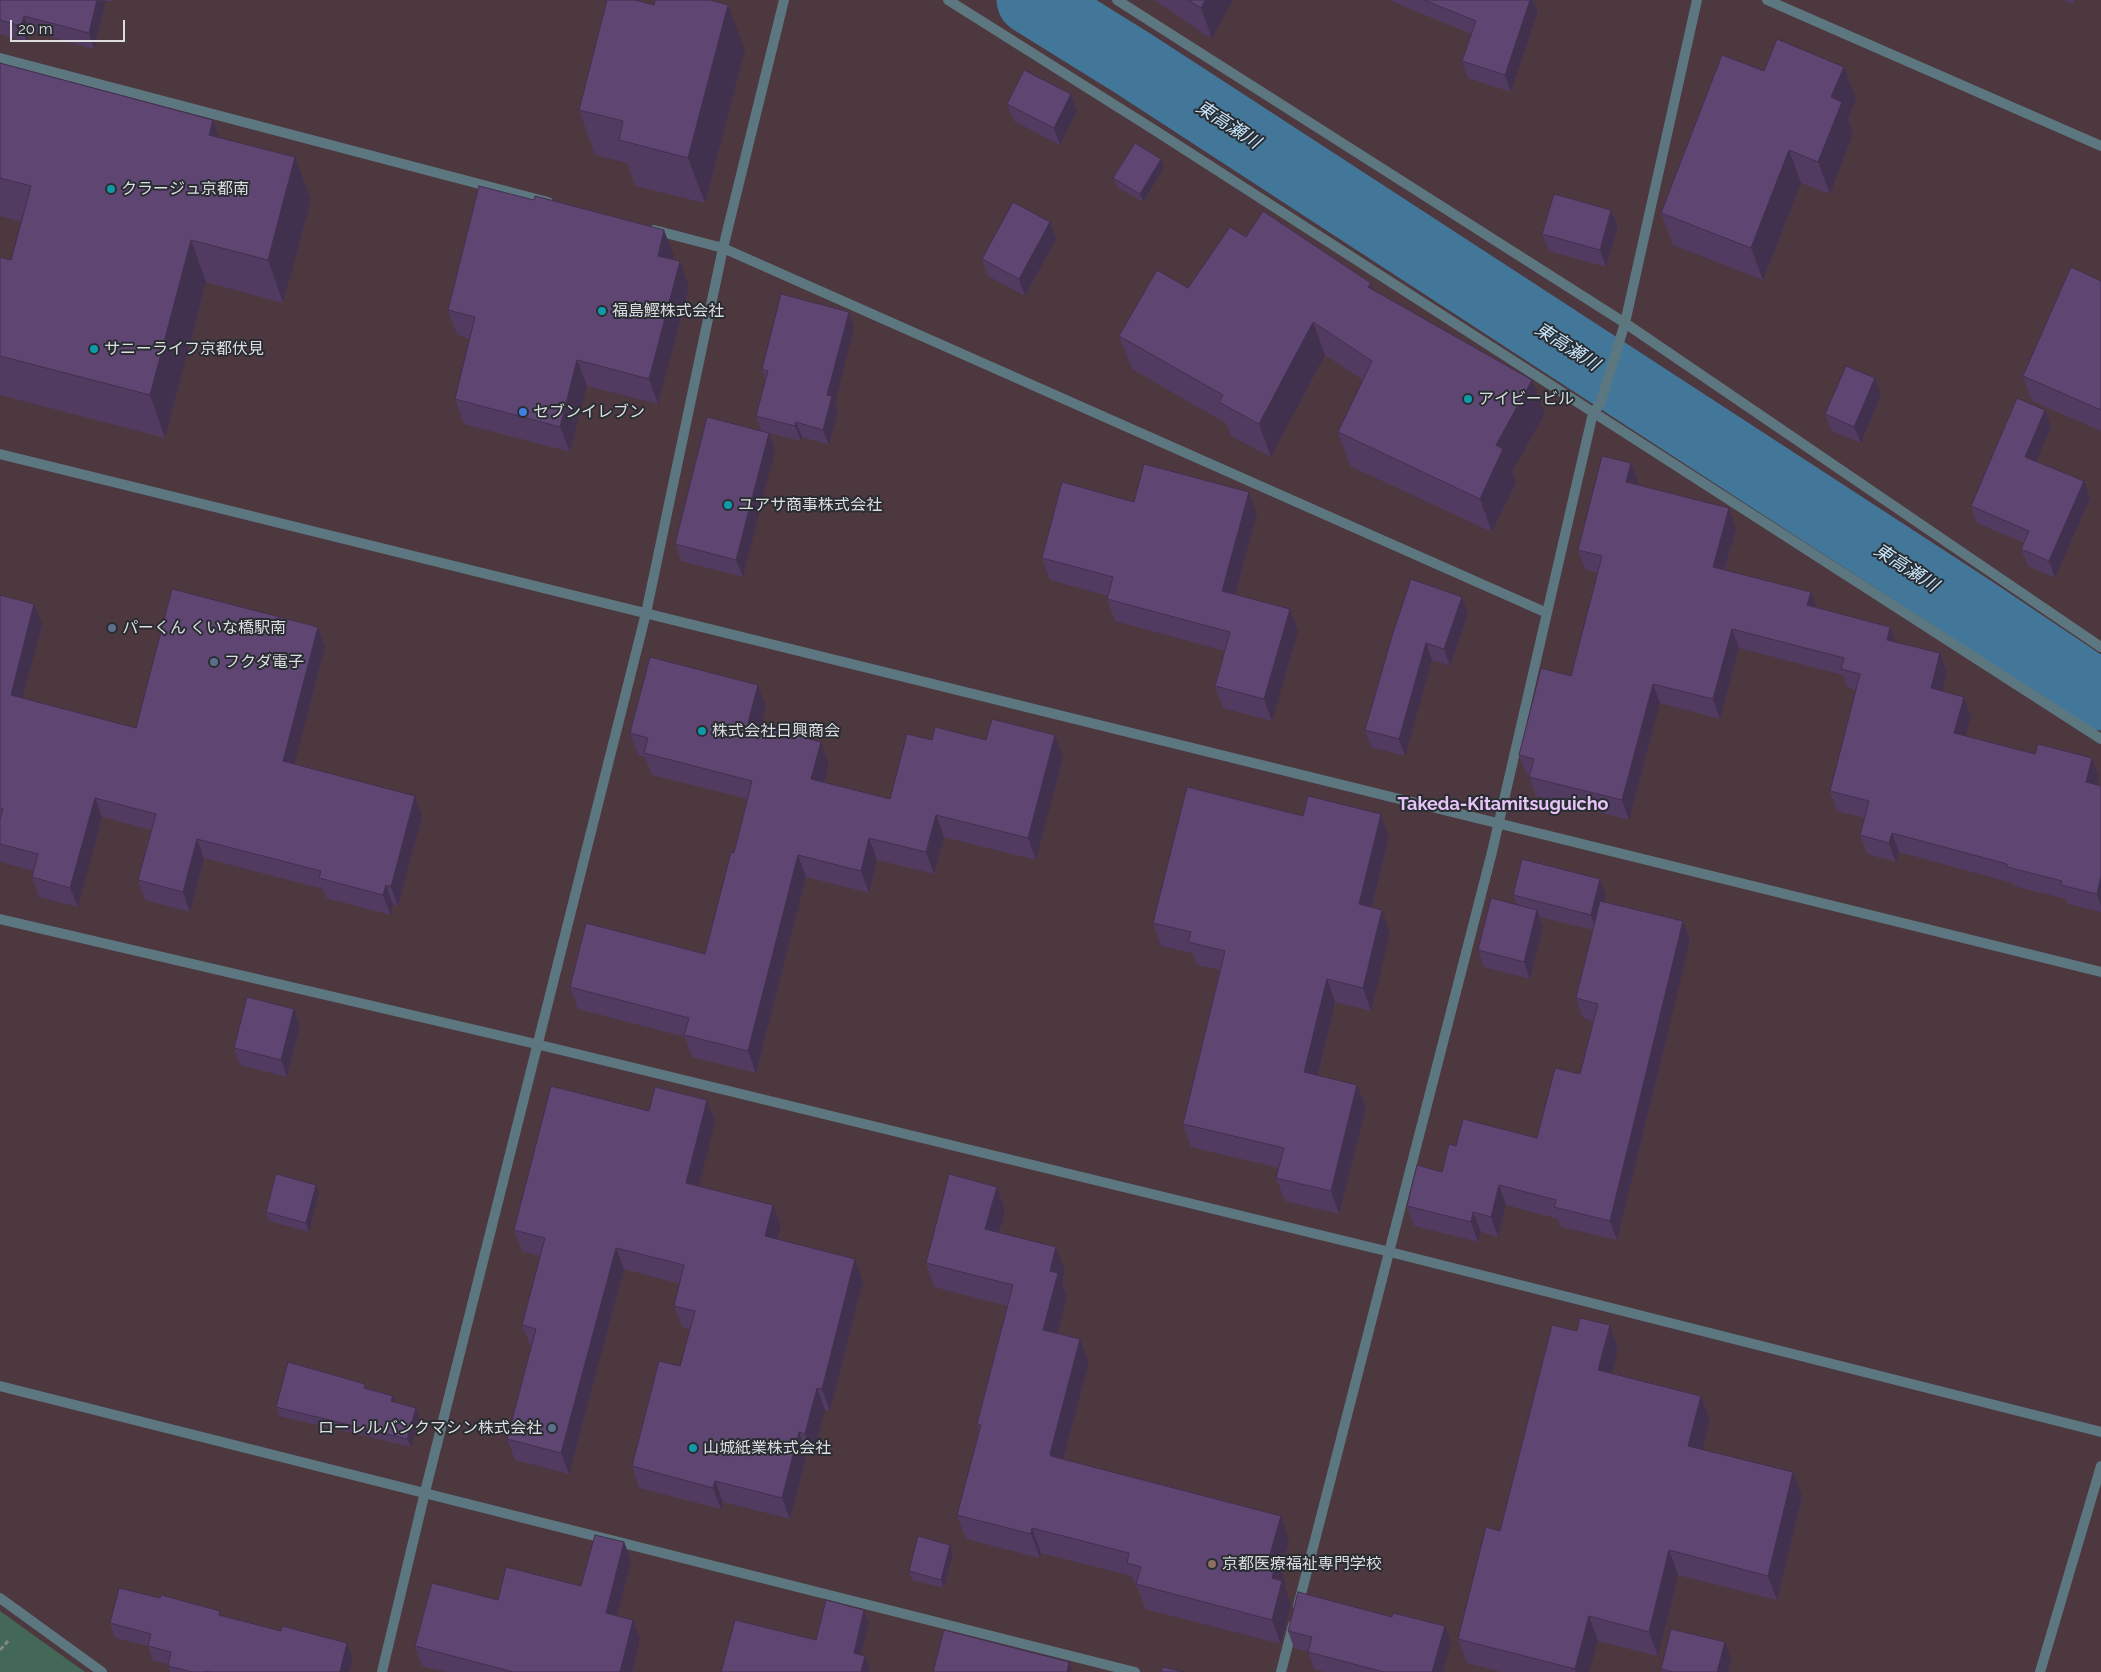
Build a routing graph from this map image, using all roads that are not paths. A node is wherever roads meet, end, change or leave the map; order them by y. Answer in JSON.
{"nodes":[{"id":1,"x":784,"y":0,"type":"edge"},
{"id":2,"x":948,"y":0,"type":"edge"},
{"id":3,"x":1117,"y":0,"type":"edge"},
{"id":4,"x":1698,"y":0,"type":"edge"},
{"id":5,"x":1767,"y":0,"type":"edge"},
{"id":6,"x":0,"y":58,"type":"edge"},
{"id":7,"x":2101,"y":146,"type":"edge"},
{"id":8,"x":559,"y":205,"type":"edge"},
{"id":9,"x":646,"y":228,"type":"edge"},
{"id":10,"x":723,"y":248,"type":"junction"},
{"id":11,"x":1625,"y":324,"type":"junction"},
{"id":12,"x":1593,"y":413,"type":"junction"},
{"id":13,"x":0,"y":454,"type":"edge"},
{"id":14,"x":646,"y":613,"type":"junction"},
{"id":15,"x":1547,"y":613,"type":"junction"},
{"id":16,"x":2101,"y":647,"type":"edge"},
{"id":17,"x":2101,"y":739,"type":"edge"},
{"id":18,"x":1499,"y":823,"type":"junction"},
{"id":19,"x":0,"y":919,"type":"edge"},
{"id":20,"x":2101,"y":972,"type":"edge"},
{"id":21,"x":536,"y":1044,"type":"junction"},
{"id":22,"x":1390,"y":1252,"type":"junction"},
{"id":23,"x":0,"y":1386,"type":"edge"},
{"id":24,"x":2101,"y":1432,"type":"edge"},
{"id":25,"x":2101,"y":1466,"type":"edge"},
{"id":26,"x":425,"y":1492,"type":"junction"},
{"id":27,"x":0,"y":1598,"type":"edge"},
{"id":28,"x":102,"y":1672,"type":"edge"},
{"id":29,"x":382,"y":1672,"type":"edge"},
{"id":30,"x":1135,"y":1672,"type":"edge"},
{"id":31,"x":1281,"y":1672,"type":"edge"},
{"id":32,"x":2040,"y":1672,"type":"edge"}],
"edges":[{"from":1,"to":10,"type":"street"},
{"from":2,"to":12,"type":"street"},
{"from":3,"to":11,"type":"street"},
{"from":4,"to":11,"type":"street"},
{"from":5,"to":7,"type":"street"},
{"from":6,"to":8,"type":"street"},
{"from":9,"to":10,"type":"street"},
{"from":10,"to":14,"type":"street"},
{"from":10,"to":15,"type":"street"},
{"from":11,"to":12,"type":"street"},
{"from":11,"to":16,"type":"street"},
{"from":12,"to":15,"type":"street"},
{"from":12,"to":17,"type":"street"},
{"from":13,"to":14,"type":"street"},
{"from":14,"to":18,"type":"street"},
{"from":14,"to":21,"type":"street"},
{"from":15,"to":18,"type":"street"},
{"from":18,"to":20,"type":"street"},
{"from":18,"to":22,"type":"street"},
{"from":19,"to":21,"type":"street"},
{"from":21,"to":22,"type":"street"},
{"from":21,"to":26,"type":"street"},
{"from":22,"to":24,"type":"street"},
{"from":22,"to":31,"type":"street"},
{"from":23,"to":26,"type":"street"},
{"from":25,"to":32,"type":"street"},
{"from":26,"to":29,"type":"street"},
{"from":26,"to":30,"type":"street"},
{"from":27,"to":28,"type":"street"}]}
